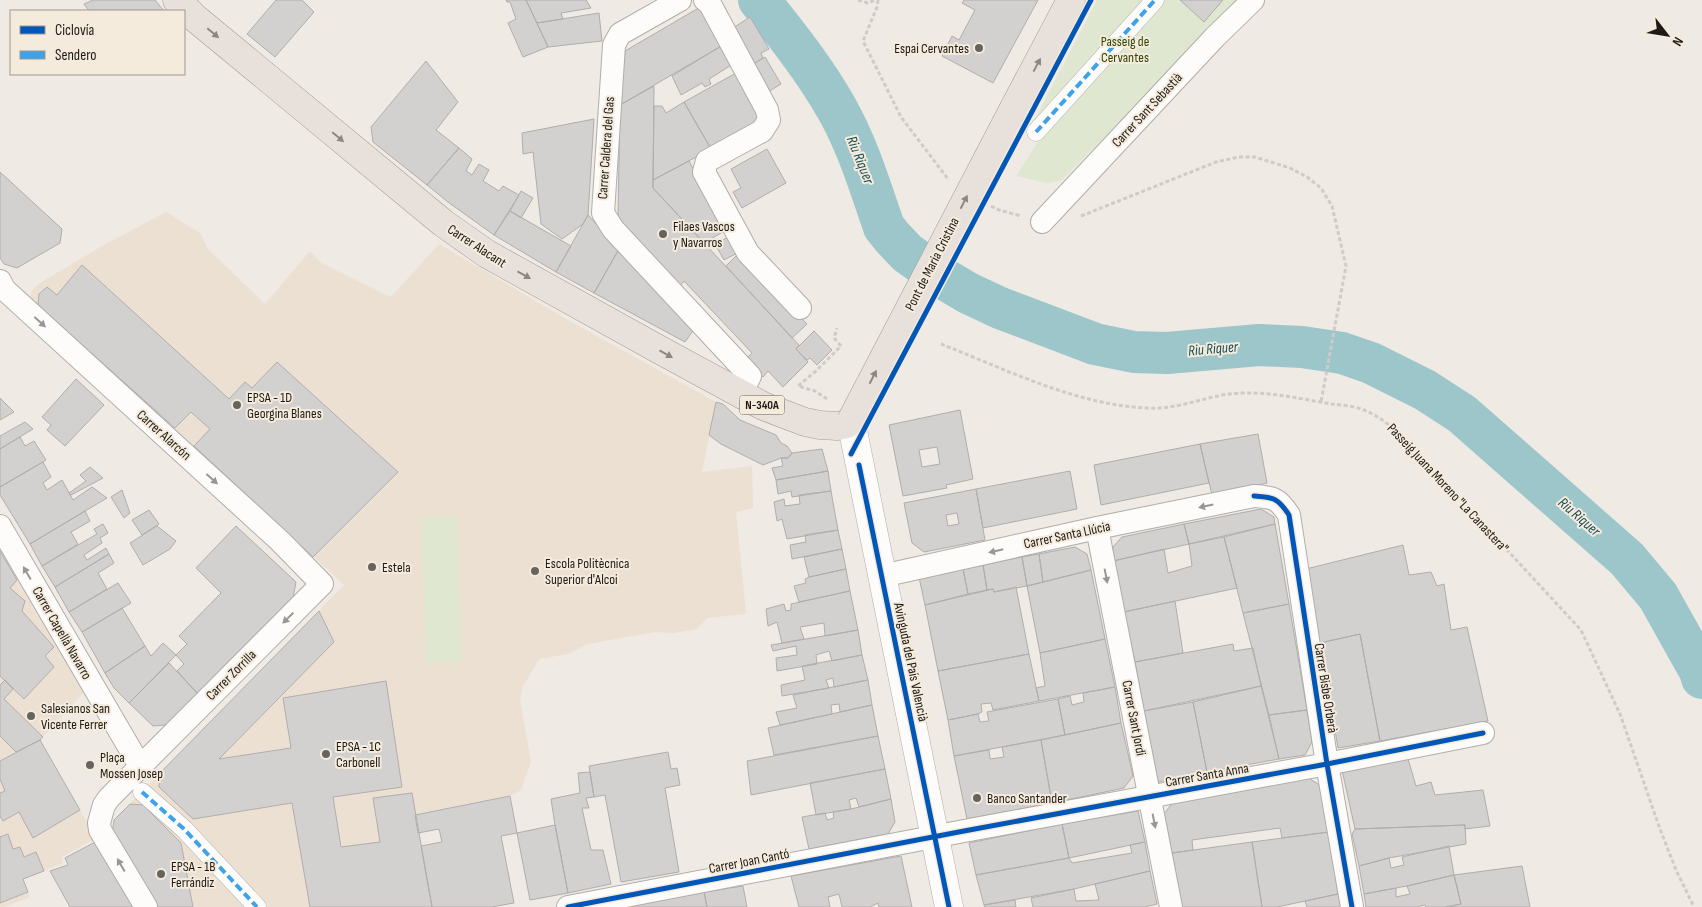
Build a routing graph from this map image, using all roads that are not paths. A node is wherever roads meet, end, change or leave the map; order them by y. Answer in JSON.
{"nodes":[{"id":1,"x":177,"y":0,"type":"edge"},
{"id":2,"x":680,"y":0,"type":"edge"},
{"id":3,"x":705,"y":0,"type":"edge"},
{"id":4,"x":1072,"y":0,"type":"edge"},
{"id":5,"x":1155,"y":0,"type":"edge"},
{"id":6,"x":1253,"y":0,"type":"edge"},
{"id":7,"x":1036,"y":132,"type":"dead end"},
{"id":8,"x":1042,"y":222,"type":"road end"},
{"id":9,"x":1,"y":287,"type":"edge"},
{"id":10,"x":800,"y":308,"type":"dead end"},
{"id":11,"x":740,"y":394,"type":"junction"},
{"id":12,"x":824,"y":412,"type":"junction"},
{"id":13,"x":851,"y":421,"type":"junction"},
{"id":14,"x":859,"y":465,"type":"junction"},
{"id":15,"x":1254,"y":496,"type":"joint"},
{"id":16,"x":0,"y":526,"type":"edge"},
{"id":17,"x":1097,"y":528,"type":"junction"},
{"id":18,"x":882,"y":576,"type":"junction"},
{"id":19,"x":322,"y":584,"type":"joint"},
{"id":20,"x":1483,"y":733,"type":"dead end"},
{"id":21,"x":1327,"y":764,"type":"junction"},
{"id":22,"x":140,"y":766,"type":"junction"},
{"id":23,"x":142,"y":792,"type":"dead end"},
{"id":24,"x":1149,"y":797,"type":"junction"},
{"id":25,"x":935,"y":837,"type":"junction"},
{"id":26,"x":146,"y":907,"type":"edge"},
{"id":27,"x":258,"y":907,"type":"edge"},
{"id":28,"x":568,"y":907,"type":"edge"},
{"id":29,"x":949,"y":907,"type":"edge"},
{"id":30,"x":1171,"y":907,"type":"edge"},
{"id":31,"x":1352,"y":907,"type":"edge"}],
"edges":[{"from":1,"to":11,"type":"main road","name":"Carrer Alacant","number":"N-340A","one_way":true},
{"from":2,"to":11,"type":"street","name":"Carrer Caldera del Gas"},
{"from":3,"to":10,"type":"street"},
{"from":13,"to":4,"type":"main road","name":"Pont de Maria Cristina","one_way":true,"bridge":true},
{"from":5,"to":7,"type":"street"},
{"from":6,"to":8,"type":"street","name":"Carrer Sant Sebastià"},
{"from":9,"to":19,"type":"street","name":"Carrer Alarcón","one_way":true},
{"from":11,"to":12,"type":"main road","name":"Carrer Alacant","number":"N-340A"},
{"from":12,"to":13,"type":"main road","name":"Carrer Alacant","number":"N-340A"},
{"from":12,"to":14,"type":"main road","name":"Carrer Alacant"},
{"from":13,"to":14,"type":"main road","name":"Avinguda del País Valencià"},
{"from":14,"to":18,"type":"main road","name":"Avinguda del País Valencià"},
{"from":15,"to":17,"type":"street","name":"Carrer Santa Llúcia","one_way":true},
{"from":15,"to":21,"type":"street","name":"Carrer Bisbe Orberà"},
{"from":22,"to":16,"type":"street","name":"Carrer Capellà Navarro","one_way":true},
{"from":17,"to":18,"type":"street","name":"Carrer Santa Llúcia","one_way":true},
{"from":17,"to":24,"type":"street","name":"Carrer Sant Jordi","one_way":true},
{"from":18,"to":25,"type":"main road","name":"Avinguda del País Valencià"},
{"from":19,"to":22,"type":"street","name":"Carrer Zorrilla","one_way":true},
{"from":20,"to":21,"type":"street","name":"Carrer Santa Anna"},
{"from":21,"to":24,"type":"street","name":"Carrer Santa Anna"},
{"from":21,"to":31,"type":"street","name":"Carrer Bisbe Orberà"},
{"from":26,"to":22,"type":"street","name":"Carrer Zorrilla","one_way":true},
{"from":23,"to":27,"type":"street"},
{"from":24,"to":25,"type":"street","name":"Carrer Santa Anna"},
{"from":24,"to":30,"type":"street","name":"Carrer Sant Jordi","one_way":true},
{"from":25,"to":28,"type":"street","name":"Carrer Joan Cantó"},
{"from":25,"to":29,"type":"main road","name":"Avinguda del País Valencià"}]}
